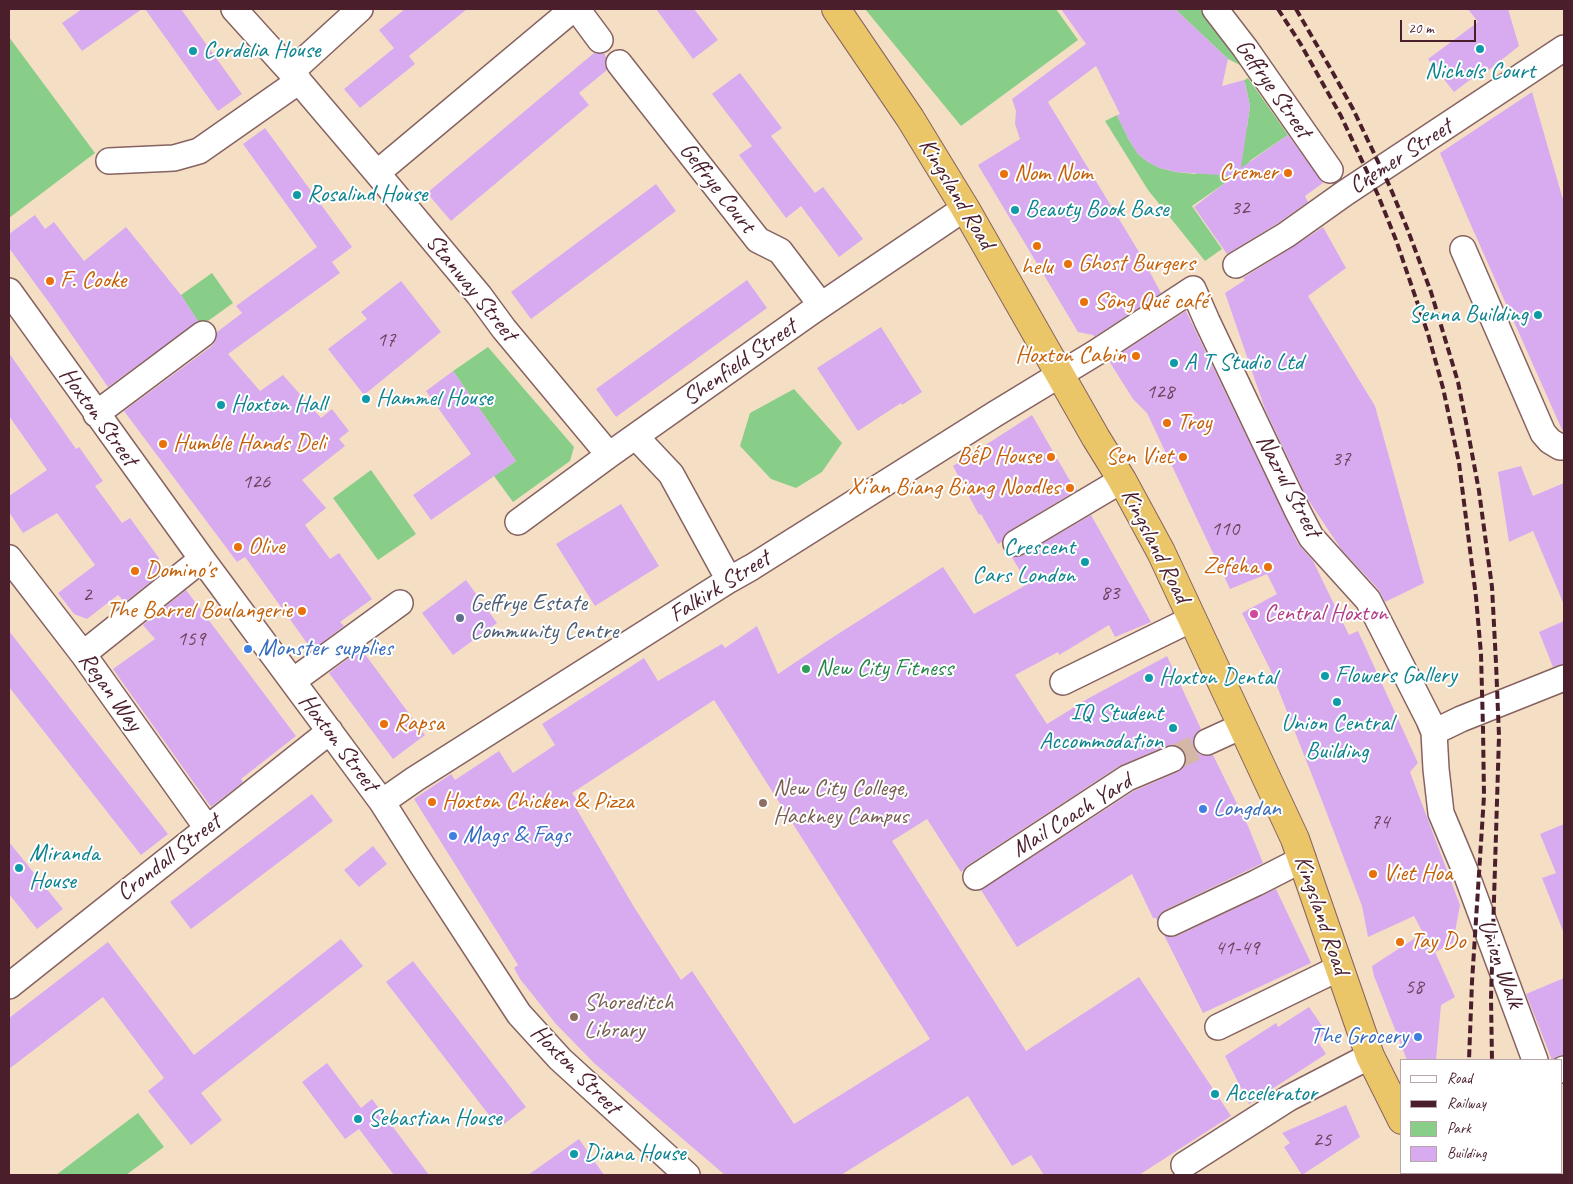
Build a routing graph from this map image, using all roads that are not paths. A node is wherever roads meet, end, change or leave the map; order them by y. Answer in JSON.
{"nodes":[{"id":1,"x":234,"y":9,"type":"edge"},
{"id":2,"x":360,"y":9,"type":"edge"},
{"id":3,"x":575,"y":9,"type":"edge"},
{"id":4,"x":836,"y":9,"type":"edge"},
{"id":5,"x":1215,"y":9,"type":"edge"},
{"id":6,"x":600,"y":40,"type":"dead end"},
{"id":7,"x":1564,"y":48,"type":"edge"},
{"id":8,"x":619,"y":63,"type":"dead end"},
{"id":9,"x":295,"y":77,"type":"junction"},
{"id":10,"x":109,"y":161,"type":"dead end"},
{"id":11,"x":1330,"y":170,"type":"dead end"},
{"id":12,"x":377,"y":173,"type":"junction"},
{"id":13,"x":965,"y":208,"type":"junction"},
{"id":14,"x":1463,"y":249,"type":"dead end"},
{"id":15,"x":1236,"y":265,"type":"dead end"},
{"id":16,"x":9,"y":291,"type":"edge"},
{"id":17,"x":821,"y":305,"type":"junction"},
{"id":18,"x":203,"y":334,"type":"dead end"},
{"id":19,"x":1060,"y":374,"type":"junction"},
{"id":20,"x":96,"y":414,"type":"junction"},
{"id":21,"x":636,"y":437,"type":"junction"},
{"id":22,"x":1564,"y":447,"type":"edge"},
{"id":23,"x":609,"y":455,"type":"junction"},
{"id":24,"x":1122,"y":480,"type":"junction"},
{"id":25,"x":518,"y":522,"type":"dead end"},
{"id":26,"x":1016,"y":543,"type":"dead end"},
{"id":27,"x":9,"y":558,"type":"edge"},
{"id":28,"x":202,"y":559,"type":"junction"},
{"id":29,"x":729,"y":580,"type":"junction"},
{"id":30,"x":400,"y":604,"type":"dead end"},
{"id":31,"x":1192,"y":619,"type":"junction"},
{"id":32,"x":83,"y":654,"type":"junction"},
{"id":33,"x":1564,"y":678,"type":"edge"},
{"id":34,"x":292,"y":681,"type":"junction"},
{"id":35,"x":1063,"y":682,"type":"dead end"},
{"id":36,"x":1242,"y":726,"type":"junction"},
{"id":37,"x":330,"y":731,"type":"junction"},
{"id":38,"x":1434,"y":732,"type":"junction"},
{"id":39,"x":1207,"y":742,"type":"tunnel mouth"},
{"id":40,"x":1172,"y":760,"type":"tunnel mouth"},
{"id":41,"x":382,"y":802,"type":"junction"},
{"id":42,"x":207,"y":828,"type":"junction"},
{"id":43,"x":1302,"y":859,"type":"junction"},
{"id":44,"x":1464,"y":868,"type":"joint"},
{"id":45,"x":976,"y":877,"type":"dead end"},
{"id":46,"x":1171,"y":923,"type":"dead end"},
{"id":47,"x":1339,"y":968,"type":"junction"},
{"id":48,"x":9,"y":986,"type":"edge"},
{"id":49,"x":1218,"y":1027,"type":"dead end"},
{"id":50,"x":1370,"y":1056,"type":"junction"},
{"id":51,"x":1535,"y":1059,"type":"edge"},
{"id":52,"x":1400,"y":1116,"type":"edge"},
{"id":53,"x":1184,"y":1165,"type":"dead end"},
{"id":54,"x":687,"y":1175,"type":"edge"}],
"edges":[{"from":1,"to":9,"type":"street","name":"Stanway Street"},
{"from":2,"to":9,"type":"street"},
{"from":3,"to":6,"type":"street"},
{"from":3,"to":12,"type":"street"},
{"from":4,"to":13,"type":"highway","name":"Kingsland Road"},
{"from":5,"to":11,"type":"street","name":"Geffrye Street"},
{"from":7,"to":15,"type":"street","name":"Cremer Street"},
{"from":8,"to":17,"type":"street","name":"Geffrye Court"},
{"from":9,"to":10,"type":"street"},
{"from":9,"to":12,"type":"street","name":"Stanway Street"},
{"from":12,"to":23,"type":"street","name":"Stanway Street"},
{"from":13,"to":17,"type":"street","name":"Shenfield Street"},
{"from":13,"to":19,"type":"highway","name":"Kingsland Road"},
{"from":14,"to":22,"type":"street"},
{"from":16,"to":20,"type":"street","name":"Hoxton Street"},
{"from":17,"to":21,"type":"street","name":"Shenfield Street"},
{"from":18,"to":20,"type":"street"},
{"from":19,"to":24,"type":"highway","name":"Kingsland Road"},
{"from":19,"to":29,"type":"street","name":"Falkirk Street"},
{"from":19,"to":38,"type":"street","name":"Nazrul Street"},
{"from":20,"to":28,"type":"street","name":"Hoxton Street"},
{"from":21,"to":23,"type":"street","name":"Shenfield Street"},
{"from":21,"to":29,"type":"street"},
{"from":23,"to":25,"type":"street","name":"Shenfield Street"},
{"from":24,"to":26,"type":"street"},
{"from":24,"to":31,"type":"highway","name":"Kingsland Road"},
{"from":27,"to":32,"type":"street","name":"Regan Way"},
{"from":28,"to":32,"type":"street"},
{"from":28,"to":34,"type":"street","name":"Hoxton Street"},
{"from":29,"to":41,"type":"street","name":"Falkirk Street"},
{"from":30,"to":34,"type":"street"},
{"from":31,"to":35,"type":"street"},
{"from":31,"to":36,"type":"highway","name":"Kingsland Road"},
{"from":32,"to":42,"type":"street","name":"Regan Way"},
{"from":33,"to":38,"type":"street"},
{"from":34,"to":37,"type":"street","name":"Hoxton Street"},
{"from":36,"to":39,"type":"street"},
{"from":36,"to":43,"type":"highway","name":"Kingsland Road"},
{"from":37,"to":41,"type":"street","name":"Hoxton Street"},
{"from":37,"to":42,"type":"street","name":"Crondall Street"},
{"from":38,"to":44,"type":"street","name":"Nazrul Street"},
{"from":40,"to":45,"type":"street","name":"Mail Coach Yard"},
{"from":41,"to":54,"type":"street","name":"Hoxton Street"},
{"from":42,"to":48,"type":"street","name":"Crondall Street"},
{"from":43,"to":46,"type":"street"},
{"from":43,"to":47,"type":"highway","name":"Kingsland Road"},
{"from":44,"to":51,"type":"street","name":"Union Walk"},
{"from":47,"to":49,"type":"street"},
{"from":47,"to":50,"type":"highway","name":"Kingsland Road"},
{"from":50,"to":52,"type":"highway","name":"Kingsland Road"},
{"from":50,"to":53,"type":"street"}]}
